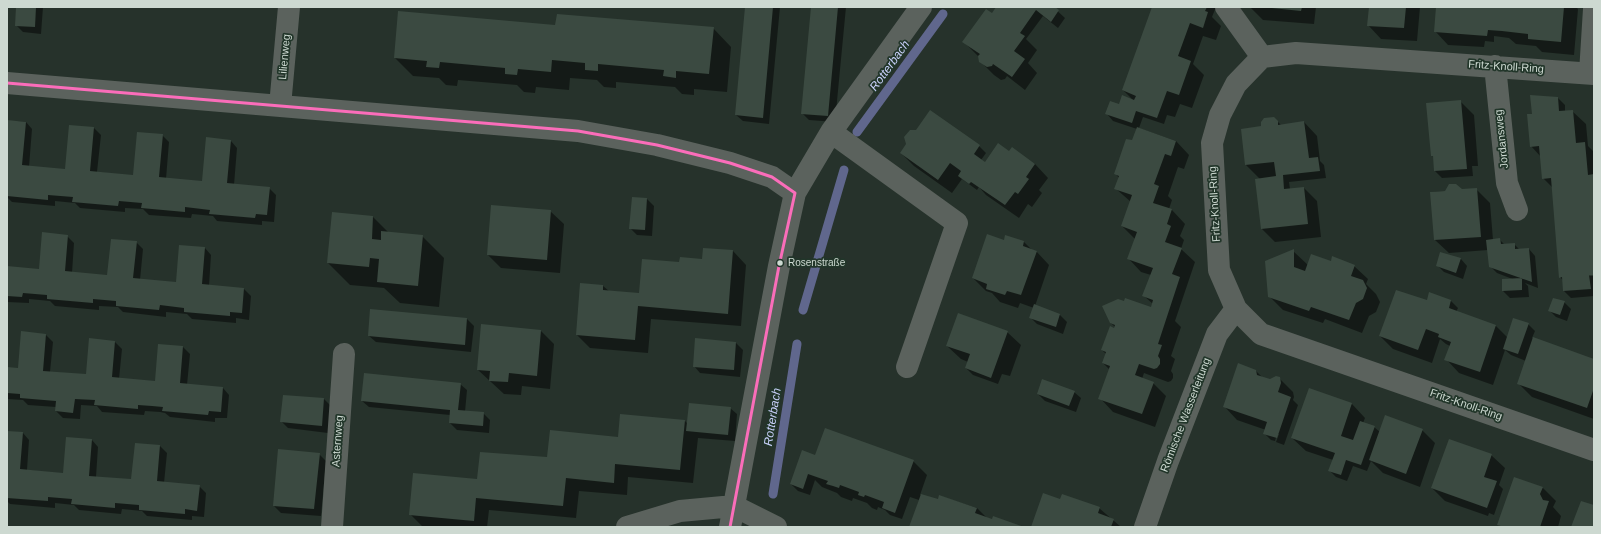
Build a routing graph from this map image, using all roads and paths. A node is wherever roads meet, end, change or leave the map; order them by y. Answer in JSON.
{"nodes":[{"id":1,"x":289,"y":7,"type":"edge"},
{"id":2,"x":921,"y":7,"type":"edge"},
{"id":3,"x":1226,"y":7,"type":"edge"},
{"id":4,"x":1594,"y":9,"type":"edge"},
{"id":5,"x":1262,"y":57,"type":"junction"},
{"id":6,"x":1495,"y":66,"type":"junction"},
{"id":7,"x":1592,"y":73,"type":"edge"},
{"id":8,"x":7,"y":83,"type":"edge"},
{"id":9,"x":280,"y":106,"type":"junction"},
{"id":10,"x":831,"y":132,"type":"junction"},
{"id":11,"x":795,"y":193,"type":"junction"},
{"id":12,"x":1517,"y":210,"type":"dead end"},
{"id":13,"x":1236,"y":309,"type":"junction"},
{"id":14,"x":344,"y":354,"type":"dead end"},
{"id":15,"x":907,"y":367,"type":"dead end"},
{"id":16,"x":1594,"y":450,"type":"edge"},
{"id":17,"x":732,"y":517,"type":"edge"},
{"id":18,"x":332,"y":527,"type":"edge"},
{"id":19,"x":627,"y":527,"type":"edge"},
{"id":20,"x":776,"y":527,"type":"edge"},
{"id":21,"x":1145,"y":527,"type":"edge"}],
"edges":[{"from":1,"to":9,"type":"street","name":"Lilienweg"},
{"from":2,"to":10,"type":"street"},
{"from":3,"to":5,"type":"street"},
{"from":4,"to":7,"type":"street"},
{"from":5,"to":6,"type":"street","name":"Fritz-Knoll-Ring"},
{"from":5,"to":13,"type":"street","name":"Fritz-Knoll-Ring"},
{"from":6,"to":7,"type":"street","name":"Fritz-Knoll-Ring"},
{"from":6,"to":12,"type":"street","name":"Jordansweg"},
{"from":8,"to":9,"type":"street"},
{"from":9,"to":11,"type":"street"},
{"from":10,"to":11,"type":"street"},
{"from":10,"to":15,"type":"street"},
{"from":11,"to":17,"type":"street"},
{"from":13,"to":16,"type":"street","name":"Fritz-Knoll-Ring"},
{"from":13,"to":21,"type":"street","name":"Römische Wasserleitung"},
{"from":14,"to":18,"type":"street","name":"Asternweg"},
{"from":17,"to":19,"type":"street"},
{"from":17,"to":20,"type":"street"}]}
